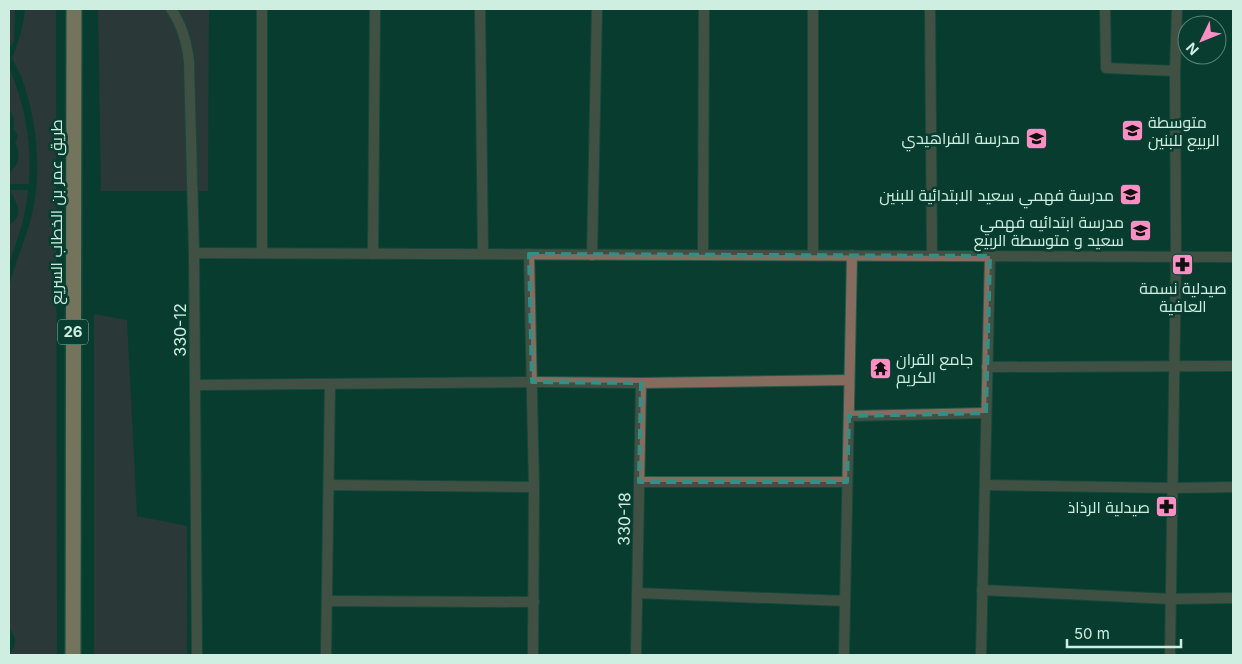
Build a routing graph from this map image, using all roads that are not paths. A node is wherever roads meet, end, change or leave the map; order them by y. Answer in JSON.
{"nodes":[{"id":1,"x":74,"y":9,"type":"edge"},
{"id":2,"x":170,"y":9,"type":"edge"},
{"id":3,"x":262,"y":9,"type":"edge"},
{"id":4,"x":375,"y":9,"type":"edge"},
{"id":5,"x":480,"y":9,"type":"edge"},
{"id":6,"x":597,"y":9,"type":"edge"},
{"id":7,"x":704,"y":9,"type":"edge"},
{"id":8,"x":813,"y":9,"type":"edge"},
{"id":9,"x":930,"y":9,"type":"edge"},
{"id":10,"x":1106,"y":9,"type":"edge"},
{"id":11,"x":1177,"y":9,"type":"edge"},
{"id":12,"x":1175,"y":71,"type":"junction"},
{"id":13,"x":194,"y":253,"type":"junction"},
{"id":14,"x":262,"y":253,"type":"junction"},
{"id":15,"x":373,"y":254,"type":"junction"},
{"id":16,"x":483,"y":254,"type":"junction"},
{"id":17,"x":529,"y":254,"type":"junction"},
{"id":18,"x":592,"y":255,"type":"junction"},
{"id":19,"x":703,"y":255,"type":"junction"},
{"id":20,"x":813,"y":255,"type":"junction"},
{"id":21,"x":852,"y":256,"type":"junction"},
{"id":22,"x":932,"y":256,"type":"junction"},
{"id":23,"x":990,"y":256,"type":"junction"},
{"id":24,"x":1176,"y":257,"type":"junction"},
{"id":25,"x":1233,"y":257,"type":"edge"},
{"id":26,"x":987,"y":366,"type":"junction"},
{"id":27,"x":1174,"y":366,"type":"junction"},
{"id":28,"x":1233,"y":366,"type":"edge"},
{"id":29,"x":849,"y":380,"type":"junction"},
{"id":30,"x":532,"y":382,"type":"junction"},
{"id":31,"x":641,"y":383,"type":"junction"},
{"id":32,"x":330,"y":384,"type":"junction"},
{"id":33,"x":195,"y":385,"type":"junction"},
{"id":34,"x":986,"y":413,"type":"junction"},
{"id":35,"x":849,"y":416,"type":"junction"},
{"id":36,"x":639,"y":482,"type":"junction"},
{"id":37,"x":847,"y":482,"type":"junction"},
{"id":38,"x":985,"y":485,"type":"junction"},
{"id":39,"x":329,"y":486,"type":"junction"},
{"id":40,"x":534,"y":486,"type":"junction"},
{"id":41,"x":1233,"y":487,"type":"edge"},
{"id":42,"x":1173,"y":488,"type":"junction"},
{"id":43,"x":982,"y":590,"type":"junction"},
{"id":44,"x":638,"y":593,"type":"junction"},
{"id":45,"x":1233,"y":598,"type":"edge"},
{"id":46,"x":1171,"y":599,"type":"junction"},
{"id":47,"x":328,"y":601,"type":"junction"},
{"id":48,"x":845,"y":601,"type":"junction"},
{"id":49,"x":534,"y":602,"type":"junction"},
{"id":50,"x":73,"y":655,"type":"edge"},
{"id":51,"x":197,"y":655,"type":"edge"},
{"id":52,"x":326,"y":655,"type":"edge"},
{"id":53,"x":533,"y":655,"type":"edge"},
{"id":54,"x":636,"y":655,"type":"edge"},
{"id":55,"x":844,"y":655,"type":"edge"},
{"id":56,"x":981,"y":655,"type":"edge"},
{"id":57,"x":1170,"y":655,"type":"edge"}],
"edges":[{"from":1,"to":50,"type":"highway","name":"طريق عمر بن الخطاب السريع","number":"26"},
{"from":2,"to":13,"type":"street","name":"330-12"},
{"from":3,"to":14,"type":"street"},
{"from":4,"to":15,"type":"street"},
{"from":5,"to":16,"type":"street"},
{"from":6,"to":18,"type":"street"},
{"from":7,"to":19,"type":"street"},
{"from":8,"to":20,"type":"street"},
{"from":9,"to":22,"type":"street"},
{"from":10,"to":12,"type":"street"},
{"from":11,"to":12,"type":"street"},
{"from":12,"to":24,"type":"street"},
{"from":13,"to":14,"type":"street"},
{"from":13,"to":33,"type":"street","name":"330-12"},
{"from":14,"to":15,"type":"street"},
{"from":15,"to":16,"type":"street"},
{"from":16,"to":17,"type":"street"},
{"from":17,"to":18,"type":"street"},
{"from":17,"to":30,"type":"street"},
{"from":18,"to":19,"type":"street"},
{"from":19,"to":20,"type":"street"},
{"from":20,"to":21,"type":"street"},
{"from":21,"to":22,"type":"street"},
{"from":21,"to":29,"type":"street"},
{"from":22,"to":23,"type":"street"},
{"from":23,"to":24,"type":"street"},
{"from":23,"to":26,"type":"street"},
{"from":24,"to":25,"type":"street"},
{"from":24,"to":27,"type":"street"},
{"from":26,"to":27,"type":"street"},
{"from":26,"to":34,"type":"street"},
{"from":27,"to":28,"type":"street"},
{"from":27,"to":42,"type":"street"},
{"from":29,"to":31,"type":"street"},
{"from":29,"to":35,"type":"street"},
{"from":30,"to":31,"type":"street"},
{"from":30,"to":32,"type":"street"},
{"from":30,"to":40,"type":"street"},
{"from":31,"to":36,"type":"street","name":"330-18"},
{"from":32,"to":33,"type":"street"},
{"from":32,"to":39,"type":"street"},
{"from":33,"to":51,"type":"street","name":"330-12"},
{"from":34,"to":35,"type":"street"},
{"from":34,"to":38,"type":"street"},
{"from":35,"to":37,"type":"street"},
{"from":36,"to":37,"type":"street"},
{"from":36,"to":44,"type":"street","name":"330-18"},
{"from":37,"to":48,"type":"street"},
{"from":38,"to":42,"type":"street"},
{"from":38,"to":43,"type":"street"},
{"from":39,"to":40,"type":"street"},
{"from":39,"to":47,"type":"street"},
{"from":40,"to":49,"type":"street"},
{"from":41,"to":42,"type":"street"},
{"from":42,"to":46,"type":"street"},
{"from":43,"to":46,"type":"street"},
{"from":43,"to":56,"type":"street"},
{"from":44,"to":48,"type":"street"},
{"from":44,"to":54,"type":"street","name":"330-18"},
{"from":45,"to":46,"type":"street"},
{"from":46,"to":57,"type":"street"},
{"from":47,"to":49,"type":"street"},
{"from":47,"to":52,"type":"street"},
{"from":48,"to":55,"type":"street"},
{"from":49,"to":53,"type":"street"}]}
